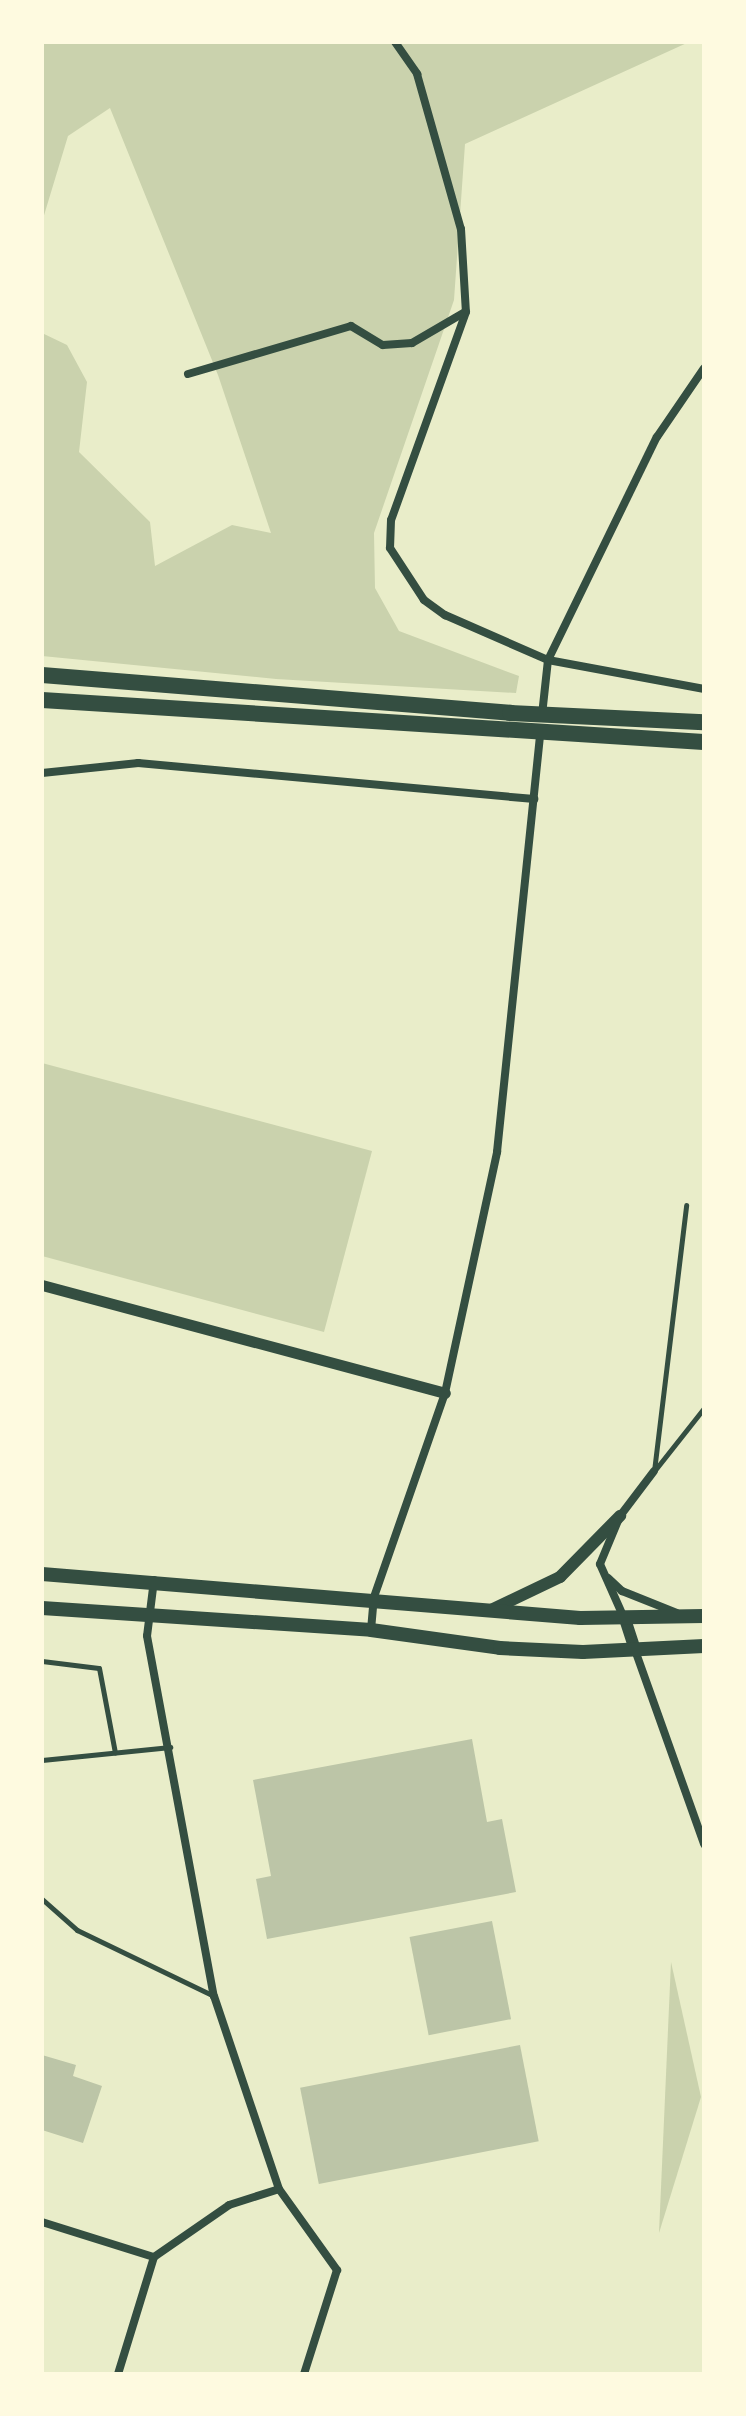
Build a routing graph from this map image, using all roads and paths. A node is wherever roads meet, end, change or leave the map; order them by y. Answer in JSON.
{"nodes":[{"id":1,"x":395,"y":42,"type":"edge"},
{"id":2,"x":466,"y":312,"type":"junction"},
{"id":3,"x":704,"y":368,"type":"edge"},
{"id":4,"x":188,"y":374,"type":"dead end"},
{"id":5,"x":548,"y":660,"type":"junction"},
{"id":6,"x":42,"y":675,"type":"edge"},
{"id":7,"x":704,"y":689,"type":"edge"},
{"id":8,"x":42,"y":700,"type":"edge"},
{"id":9,"x":704,"y":722,"type":"edge"},
{"id":10,"x":704,"y":742,"type":"edge"},
{"id":11,"x":42,"y":773,"type":"edge"},
{"id":12,"x":534,"y":799,"type":"junction"},
{"id":13,"x":686,"y":1205,"type":"dead end"},
{"id":14,"x":42,"y":1285,"type":"edge"},
{"id":15,"x":445,"y":1393,"type":"junction"},
{"id":16,"x":704,"y":1408,"type":"edge"},
{"id":17,"x":654,"y":1471,"type":"junction"},
{"id":18,"x":620,"y":1516,"type":"junction"},
{"id":19,"x":42,"y":1574,"type":"edge"},
{"id":20,"x":604,"y":1575,"type":"junction"},
{"id":21,"x":154,"y":1580,"type":"junction"},
{"id":22,"x":374,"y":1597,"type":"junction"},
{"id":23,"x":42,"y":1608,"type":"edge"},
{"id":24,"x":489,"y":1611,"type":"junction"},
{"id":25,"x":704,"y":1616,"type":"edge"},
{"id":26,"x":149,"y":1617,"type":"junction"},
{"id":27,"x":685,"y":1617,"type":"junction"},
{"id":28,"x":625,"y":1619,"type":"junction"},
{"id":29,"x":371,"y":1630,"type":"junction"},
{"id":30,"x":704,"y":1646,"type":"edge"},
{"id":31,"x":635,"y":1650,"type":"junction"},
{"id":32,"x":42,"y":1661,"type":"edge"},
{"id":33,"x":171,"y":1747,"type":"junction"},
{"id":34,"x":115,"y":1753,"type":"junction"},
{"id":35,"x":42,"y":1760,"type":"edge"},
{"id":36,"x":704,"y":1844,"type":"edge"},
{"id":37,"x":42,"y":1899,"type":"edge"},
{"id":38,"x":214,"y":1996,"type":"junction"},
{"id":39,"x":279,"y":2189,"type":"junction"},
{"id":40,"x":42,"y":2222,"type":"edge"},
{"id":41,"x":154,"y":2257,"type":"junction"},
{"id":42,"x":118,"y":2374,"type":"edge"},
{"id":43,"x":304,"y":2374,"type":"edge"}],
"edges":[{"from":1,"to":2,"type":"street"},
{"from":2,"to":4,"type":"street"},
{"from":2,"to":5,"type":"street"},
{"from":3,"to":5,"type":"street"},
{"from":5,"to":7,"type":"street"},
{"from":5,"to":12,"type":"street"},
{"from":6,"to":9,"type":"highway"},
{"from":8,"to":10,"type":"highway"},
{"from":11,"to":12,"type":"street"},
{"from":12,"to":15,"type":"street"},
{"from":13,"to":17,"type":"lane"},
{"from":14,"to":15,"type":"street"},
{"from":15,"to":22,"type":"street"},
{"from":16,"to":17,"type":"lane"},
{"from":17,"to":18,"type":"street"},
{"from":18,"to":20,"type":"street"},
{"from":18,"to":24,"type":"main road"},
{"from":19,"to":21,"type":"main road"},
{"from":20,"to":27,"type":"street"},
{"from":20,"to":28,"type":"street"},
{"from":21,"to":22,"type":"main road"},
{"from":21,"to":26,"type":"street"},
{"from":22,"to":24,"type":"main road"},
{"from":22,"to":29,"type":"street"},
{"from":23,"to":26,"type":"main road"},
{"from":24,"to":28,"type":"main road"},
{"from":25,"to":27,"type":"main road"},
{"from":26,"to":29,"type":"main road"},
{"from":26,"to":33,"type":"street"},
{"from":27,"to":28,"type":"main road"},
{"from":28,"to":31,"type":"main road"},
{"from":29,"to":31,"type":"main road"},
{"from":30,"to":31,"type":"main road"},
{"from":31,"to":36,"type":"street"},
{"from":32,"to":34,"type":"lane"},
{"from":33,"to":34,"type":"lane"},
{"from":33,"to":38,"type":"street"},
{"from":34,"to":35,"type":"lane"},
{"from":37,"to":38,"type":"lane"},
{"from":38,"to":39,"type":"street"},
{"from":39,"to":41,"type":"street"},
{"from":39,"to":43,"type":"street"},
{"from":40,"to":41,"type":"street"},
{"from":41,"to":42,"type":"street"}]}
